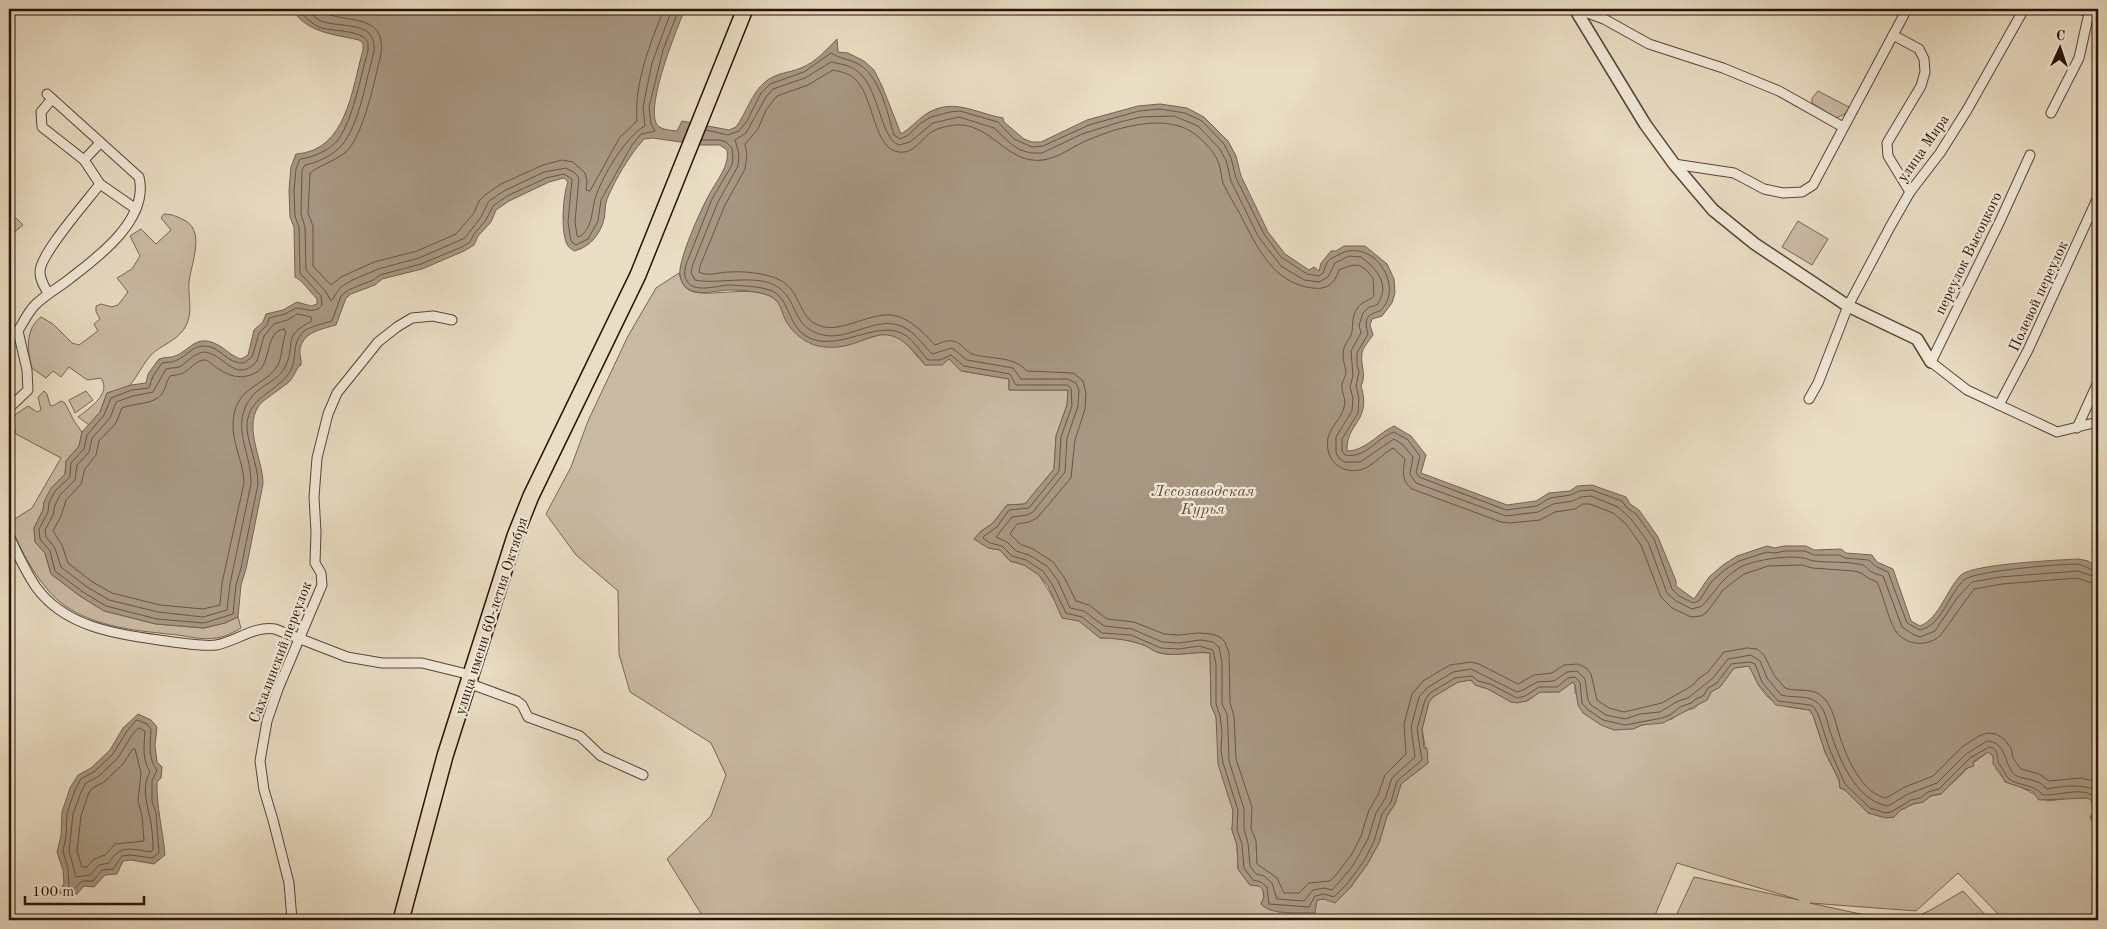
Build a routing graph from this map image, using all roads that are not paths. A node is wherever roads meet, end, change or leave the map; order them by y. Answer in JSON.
{"nodes":[{"id":1,"x":745,"y":9,"type":"edge"},
{"id":2,"x":1576,"y":9,"type":"edge"},
{"id":3,"x":1907,"y":9,"type":"edge"},
{"id":4,"x":2024,"y":9,"type":"edge"},
{"id":5,"x":2090,"y":11,"type":"edge"},
{"id":6,"x":1892,"y":35,"type":"junction"},
{"id":7,"x":2051,"y":113,"type":"dead end"},
{"id":8,"x":1842,"y":127,"type":"junction"},
{"id":9,"x":100,"y":143,"type":"junction"},
{"id":10,"x":2030,"y":155,"type":"dead end"},
{"id":11,"x":84,"y":160,"type":"junction"},
{"id":12,"x":1674,"y":164,"type":"junction"},
{"id":13,"x":100,"y":184,"type":"junction"},
{"id":14,"x":1910,"y":192,"type":"junction"},
{"id":15,"x":2098,"y":197,"type":"edge"},
{"id":16,"x":136,"y":209,"type":"junction"},
{"id":17,"x":48,"y":293,"type":"junction"},
{"id":18,"x":1848,"y":306,"type":"junction"},
{"id":19,"x":452,"y":320,"type":"dead end"},
{"id":20,"x":1917,"y":339,"type":"junction"},
{"id":21,"x":1937,"y":348,"type":"junction"},
{"id":22,"x":1931,"y":362,"type":"junction"},
{"id":23,"x":2098,"y":382,"type":"edge"},
{"id":24,"x":1809,"y":399,"type":"dead end"},
{"id":25,"x":1999,"y":405,"type":"junction"},
{"id":26,"x":9,"y":408,"type":"edge"},
{"id":27,"x":2098,"y":422,"type":"edge"},
{"id":28,"x":2077,"y":428,"type":"junction"},
{"id":29,"x":9,"y":536,"type":"edge"},
{"id":30,"x":299,"y":639,"type":"junction"},
{"id":31,"x":470,"y":679,"type":"junction"},
{"id":32,"x":643,"y":775,"type":"dead end"},
{"id":33,"x":292,"y":920,"type":"edge"},
{"id":34,"x":401,"y":920,"type":"edge"}],
"edges":[{"from":1,"to":31,"type":"main road","name":"улица имени 60-летия Октября"},
{"from":2,"to":8,"type":"street"},
{"from":2,"to":12,"type":"street"},
{"from":3,"to":6,"type":"street"},
{"from":4,"to":14,"type":"street","name":"улица Мира"},
{"from":5,"to":7,"type":"street"},
{"from":6,"to":8,"type":"street"},
{"from":6,"to":14,"type":"street"},
{"from":8,"to":12,"type":"street"},
{"from":9,"to":11,"type":"street"},
{"from":9,"to":11,"type":"street"},
{"from":9,"to":16,"type":"street"},
{"from":10,"to":21,"type":"street","name":"переулок Высоцкого"},
{"from":11,"to":13,"type":"street"},
{"from":12,"to":18,"type":"street"},
{"from":13,"to":16,"type":"street"},
{"from":13,"to":17,"type":"street"},
{"from":14,"to":18,"type":"street","name":"улица Мира"},
{"from":15,"to":25,"type":"street","name":"Полевой переулок"},
{"from":16,"to":17,"type":"street"},
{"from":17,"to":26,"type":"street"},
{"from":18,"to":20,"type":"street"},
{"from":18,"to":24,"type":"street","name":"улица Мира"},
{"from":19,"to":30,"type":"street","name":"Сахалинский переулок"},
{"from":20,"to":21,"type":"street"},
{"from":20,"to":22,"type":"street"},
{"from":21,"to":22,"type":"street","name":"переулок Высоцкого"},
{"from":22,"to":25,"type":"street"},
{"from":23,"to":28,"type":"street"},
{"from":25,"to":28,"type":"street"},
{"from":27,"to":28,"type":"street"},
{"from":29,"to":30,"type":"street"},
{"from":30,"to":31,"type":"street"},
{"from":30,"to":33,"type":"street","name":"Сахалинский переулок"},
{"from":31,"to":32,"type":"street"},
{"from":31,"to":34,"type":"main road","name":"улица имени 60-летия Октября"}]}
